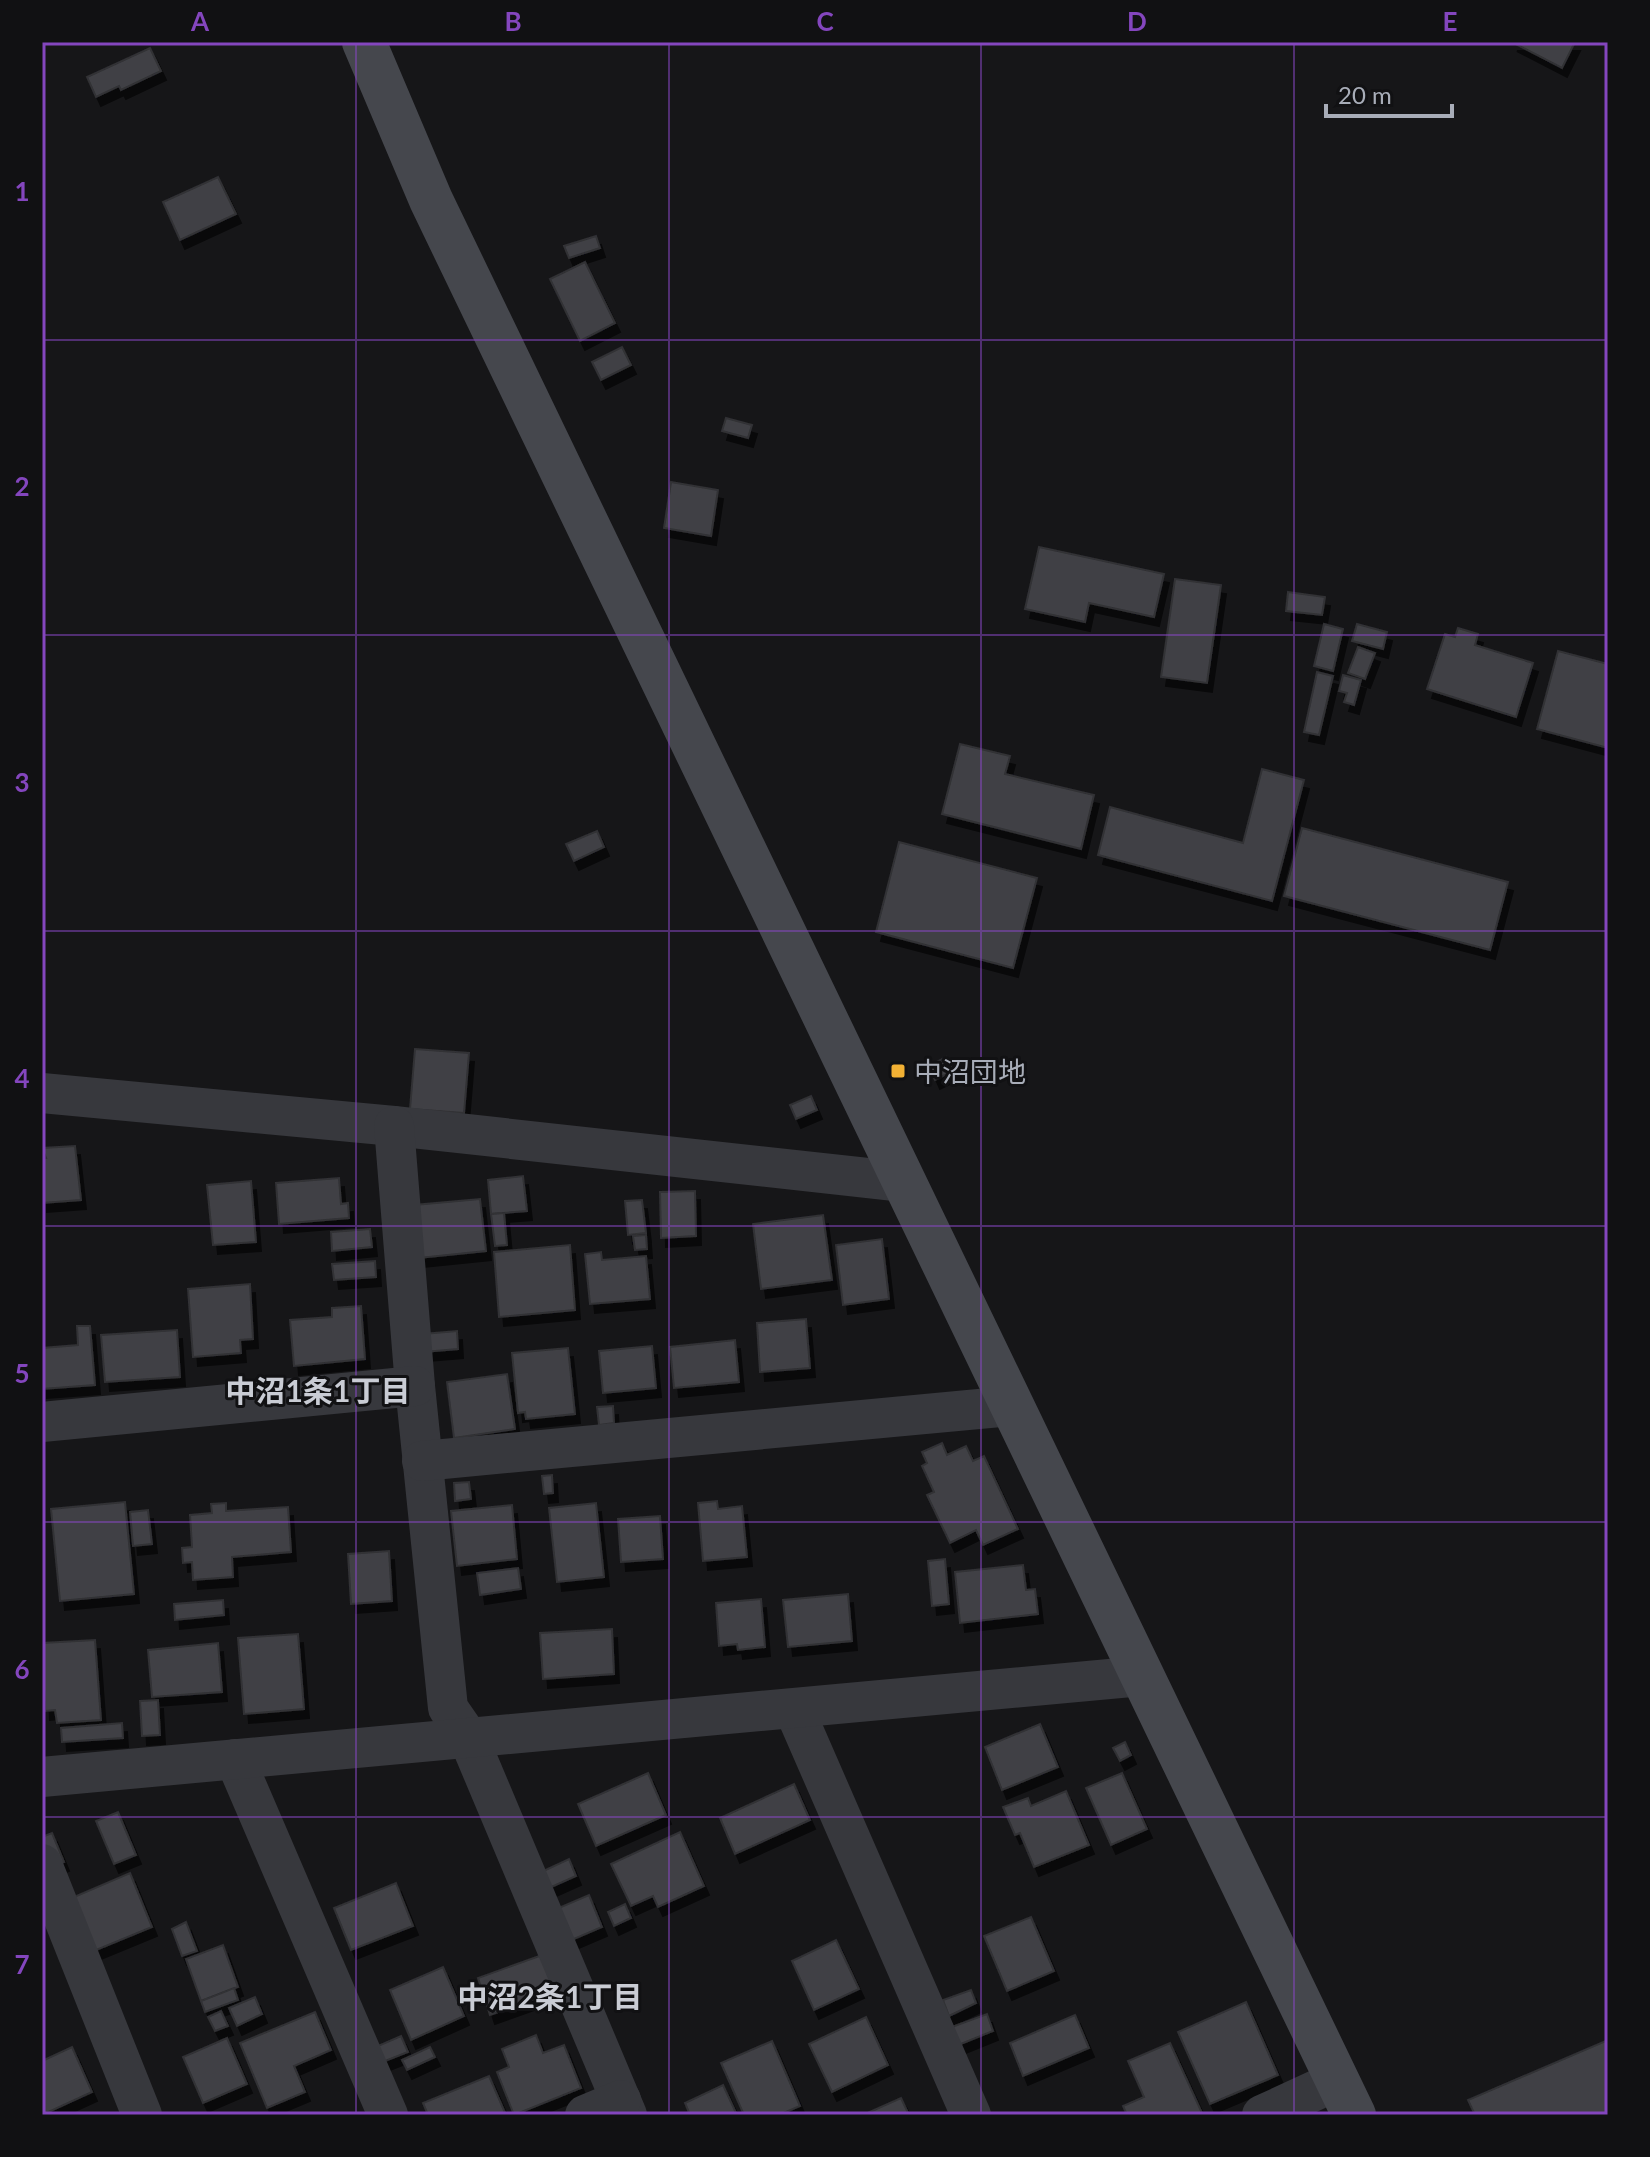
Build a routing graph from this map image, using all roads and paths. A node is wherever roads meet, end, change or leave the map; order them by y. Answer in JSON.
{"nodes":[{"id":1,"x":364,"y":42,"type":"edge"},
{"id":2,"x":42,"y":1093,"type":"edge"},
{"id":3,"x":394,"y":1126,"type":"junction"},
{"id":4,"x":904,"y":1182,"type":"junction"},
{"id":5,"x":415,"y":1386,"type":"junction"},
{"id":6,"x":1011,"y":1406,"type":"junction"},
{"id":7,"x":42,"y":1422,"type":"edge"},
{"id":8,"x":422,"y":1461,"type":"junction"},
{"id":9,"x":1142,"y":1676,"type":"junction"},
{"id":10,"x":794,"y":1709,"type":"junction"},
{"id":11,"x":468,"y":1737,"type":"junction"},
{"id":12,"x":235,"y":1759,"type":"junction"},
{"id":13,"x":42,"y":1777,"type":"edge"},
{"id":14,"x":42,"y":1864,"type":"edge"},
{"id":15,"x":1346,"y":2098,"type":"edge"},
{"id":16,"x":611,"y":2110,"type":"edge"},
{"id":17,"x":142,"y":2115,"type":"edge"},
{"id":18,"x":388,"y":2115,"type":"edge"},
{"id":19,"x":971,"y":2115,"type":"edge"},
{"id":20,"x":1262,"y":2115,"type":"edge"}],
"edges":[{"from":1,"to":4,"type":"street"},
{"from":2,"to":3,"type":"street"},
{"from":3,"to":4,"type":"street"},
{"from":3,"to":5,"type":"street"},
{"from":4,"to":6,"type":"street"},
{"from":5,"to":7,"type":"street"},
{"from":5,"to":8,"type":"street"},
{"from":6,"to":8,"type":"street"},
{"from":6,"to":9,"type":"street"},
{"from":8,"to":11,"type":"street"},
{"from":9,"to":10,"type":"street"},
{"from":9,"to":15,"type":"street"},
{"from":10,"to":11,"type":"street"},
{"from":10,"to":19,"type":"street"},
{"from":11,"to":12,"type":"street"},
{"from":11,"to":16,"type":"street"},
{"from":12,"to":13,"type":"street"},
{"from":12,"to":18,"type":"street"},
{"from":14,"to":17,"type":"street"},
{"from":15,"to":20,"type":"street"}]}
